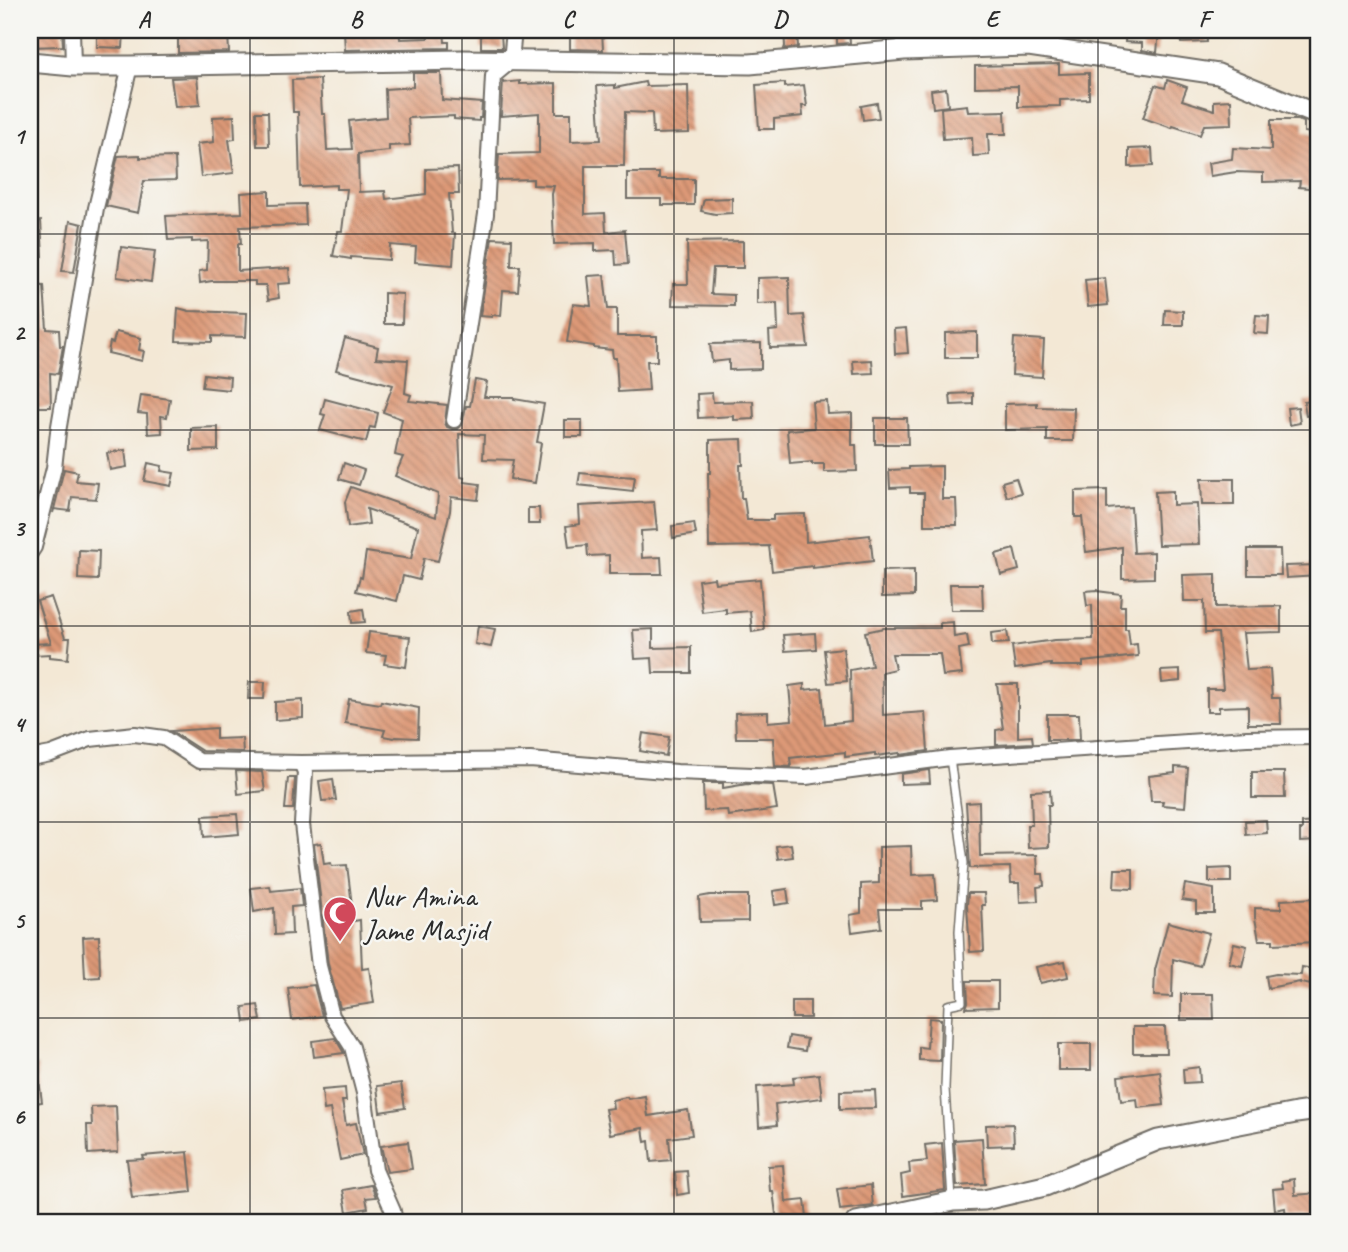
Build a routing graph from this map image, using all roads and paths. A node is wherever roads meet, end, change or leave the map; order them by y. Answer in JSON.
{"nodes":[{"id":1,"x":72,"y":30,"type":"edge"},
{"id":2,"x":514,"y":30,"type":"edge"},
{"id":3,"x":511,"y":61,"type":"junction"},
{"id":4,"x":30,"y":62,"type":"edge"},
{"id":5,"x":73,"y":66,"type":"junction"},
{"id":6,"x":130,"y":66,"type":"junction"},
{"id":7,"x":1318,"y":115,"type":"edge"},
{"id":8,"x":454,"y":420,"type":"dead end"},
{"id":9,"x":30,"y":554,"type":"edge"},
{"id":10,"x":1318,"y":737,"type":"edge"},
{"id":11,"x":30,"y":758,"type":"edge"},
{"id":12,"x":950,"y":758,"type":"junction"},
{"id":13,"x":301,"y":763,"type":"junction"},
{"id":14,"x":1318,"y":1110,"type":"edge"},
{"id":15,"x":953,"y":1201,"type":"junction"},
{"id":16,"x":396,"y":1222,"type":"edge"},
{"id":17,"x":856,"y":1222,"type":"edge"}],
"edges":[{"from":1,"to":5,"type":"street"},
{"from":2,"to":3,"type":"street"},
{"from":3,"to":6,"type":"street"},
{"from":3,"to":7,"type":"street"},
{"from":3,"to":8,"type":"street"},
{"from":4,"to":5,"type":"street"},
{"from":5,"to":6,"type":"street"},
{"from":6,"to":9,"type":"street"},
{"from":10,"to":12,"type":"street"},
{"from":11,"to":13,"type":"street"},
{"from":12,"to":13,"type":"street"},
{"from":12,"to":15,"type":"lane"},
{"from":13,"to":16,"type":"street"},
{"from":14,"to":15,"type":"street"},
{"from":15,"to":17,"type":"street"}]}
